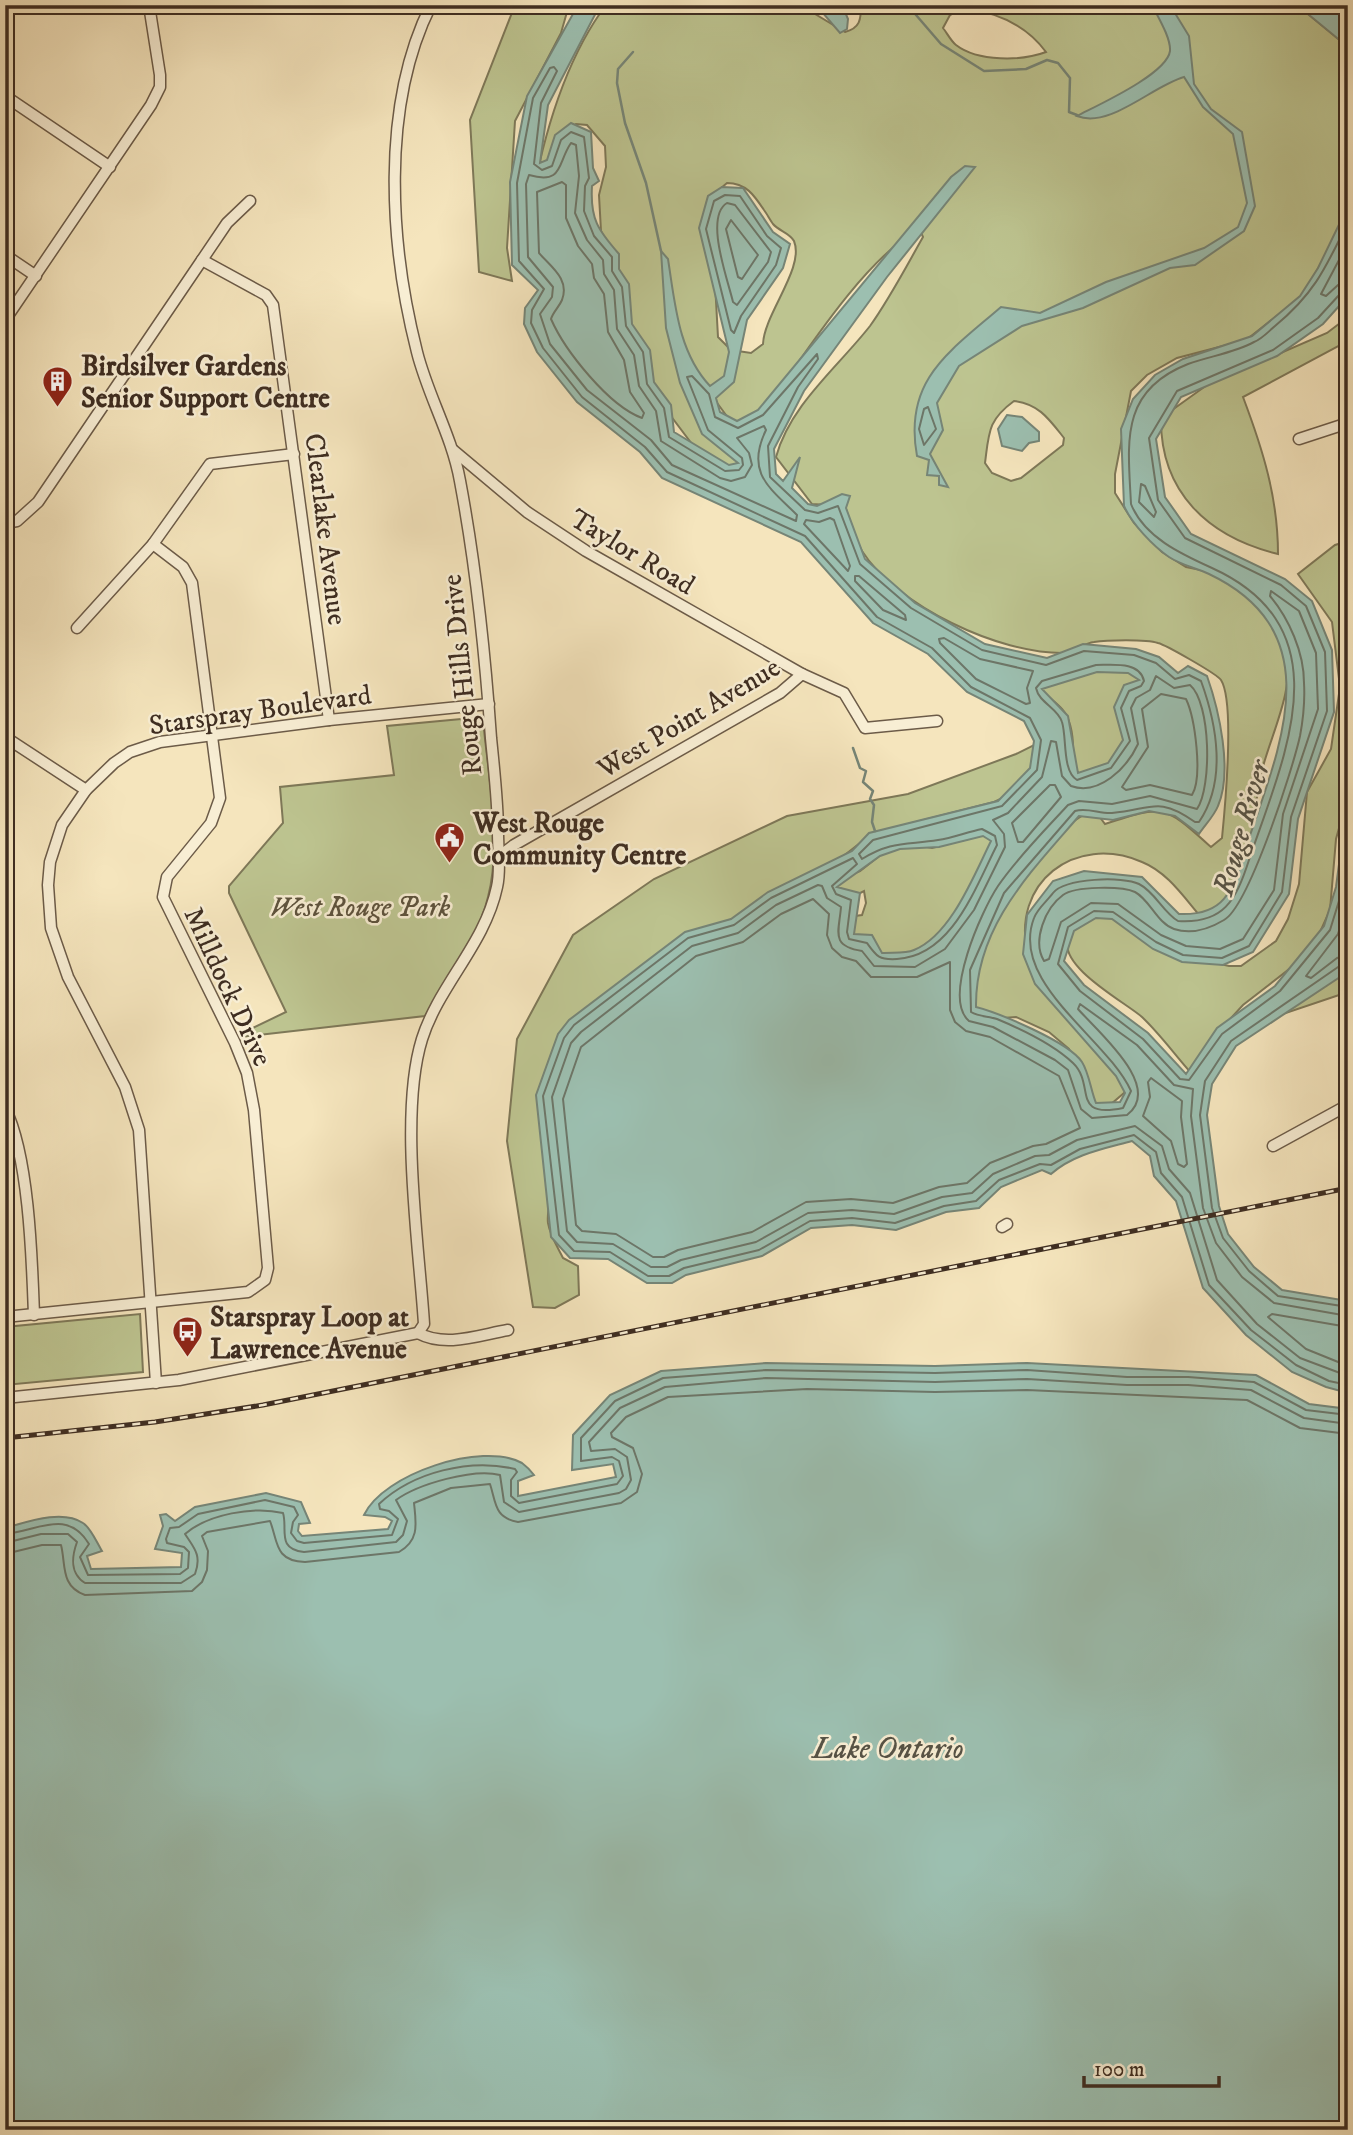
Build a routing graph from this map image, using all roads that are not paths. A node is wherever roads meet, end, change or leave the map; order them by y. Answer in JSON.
{"nodes":[{"id":1,"x":149,"y":5,"type":"edge"},
{"id":2,"x":431,"y":5,"type":"edge"},
{"id":3,"x":5,"y":96,"type":"edge"},
{"id":4,"x":110,"y":167,"type":"junction"},
{"id":5,"x":250,"y":201,"type":"dead end"},
{"id":6,"x":5,"y":255,"type":"edge"},
{"id":7,"x":202,"y":260,"type":"junction"},
{"id":8,"x":36,"y":276,"type":"junction"},
{"id":9,"x":5,"y":320,"type":"edge"},
{"id":10,"x":1348,"y":424,"type":"edge"},
{"id":11,"x":1299,"y":439,"type":"dead end"},
{"id":12,"x":453,"y":450,"type":"junction"},
{"id":13,"x":294,"y":453,"type":"junction"},
{"id":14,"x":5,"y":523,"type":"edge"},
{"id":15,"x":153,"y":544,"type":"junction"},
{"id":16,"x":77,"y":628,"type":"dead end"},
{"id":17,"x":802,"y":674,"type":"junction"},
{"id":18,"x":489,"y":704,"type":"junction"},
{"id":19,"x":329,"y":720,"type":"junction"},
{"id":20,"x":936,"y":721,"type":"dead end"},
{"id":21,"x":5,"y":737,"type":"edge"},
{"id":22,"x":211,"y":737,"type":"junction"},
{"id":23,"x":86,"y":790,"type":"junction"},
{"id":24,"x":497,"y":859,"type":"junction"},
{"id":25,"x":1348,"y":1105,"type":"edge"},
{"id":26,"x":5,"y":1108,"type":"edge"},
{"id":27,"x":1273,"y":1146,"type":"dead end"},
{"id":28,"x":150,"y":1304,"type":"junction"},
{"id":29,"x":34,"y":1315,"type":"junction"},
{"id":30,"x":5,"y":1317,"type":"edge"},
{"id":31,"x":508,"y":1330,"type":"dead end"},
{"id":32,"x":418,"y":1334,"type":"junction"},
{"id":33,"x":156,"y":1384,"type":"junction"},
{"id":34,"x":5,"y":1398,"type":"edge"}],
"edges":[{"from":1,"to":4,"type":"street"},
{"from":2,"to":12,"type":"street","name":"Rouge Hills Drive"},
{"from":3,"to":4,"type":"street"},
{"from":4,"to":8,"type":"street"},
{"from":5,"to":7,"type":"street"},
{"from":6,"to":8,"type":"street"},
{"from":7,"to":13,"type":"street","name":"Clearlake Avenue"},
{"from":7,"to":14,"type":"street"},
{"from":8,"to":9,"type":"street"},
{"from":10,"to":11,"type":"street"},
{"from":12,"to":17,"type":"street","name":"Taylor Road"},
{"from":12,"to":18,"type":"street","name":"Rouge Hills Drive"},
{"from":13,"to":15,"type":"street"},
{"from":13,"to":19,"type":"street","name":"Clearlake Avenue"},
{"from":15,"to":16,"type":"street"},
{"from":15,"to":22,"type":"street","name":"Milldock Drive"},
{"from":17,"to":20,"type":"street","name":"West Point Avenue"},
{"from":17,"to":24,"type":"street","name":"West Point Avenue"},
{"from":18,"to":19,"type":"street","name":"Starspray Boulevard"},
{"from":18,"to":24,"type":"street","name":"Rouge Hills Drive"},
{"from":19,"to":22,"type":"street","name":"Starspray Boulevard"},
{"from":21,"to":23,"type":"street"},
{"from":22,"to":23,"type":"street","name":"Starspray Boulevard"},
{"from":22,"to":28,"type":"street","name":"Milldock Drive"},
{"from":23,"to":28,"type":"street","name":"Starspray Boulevard"},
{"from":24,"to":32,"type":"street","name":"Rouge Hills Drive"},
{"from":25,"to":27,"type":"street"},
{"from":26,"to":29,"type":"street"},
{"from":28,"to":29,"type":"street","name":"Milldock Drive"},
{"from":28,"to":33,"type":"street","name":"Starspray Boulevard"},
{"from":29,"to":30,"type":"street","name":"Milldock Drive"},
{"from":31,"to":32,"type":"street"},
{"from":32,"to":33,"type":"street"},
{"from":33,"to":34,"type":"street"}]}
